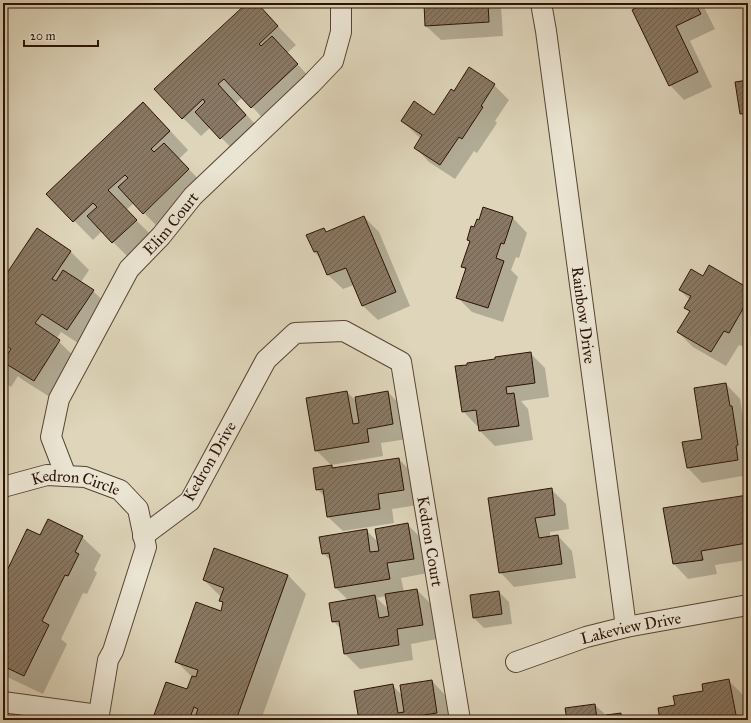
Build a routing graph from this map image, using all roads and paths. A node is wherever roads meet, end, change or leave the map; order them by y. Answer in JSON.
{"nodes":[{"id":1,"x":341,"y":3,"type":"edge"},
{"id":2,"x":541,"y":3,"type":"edge"},
{"id":3,"x":401,"y":362,"type":"joint"},
{"id":4,"x":66,"y":476,"type":"junction"},
{"id":5,"x":3,"y":487,"type":"edge"},
{"id":6,"x":143,"y":536,"type":"junction"},
{"id":7,"x":748,"y":605,"type":"edge"},
{"id":8,"x":626,"y":627,"type":"junction"},
{"id":9,"x":516,"y":662,"type":"dead end"},
{"id":10,"x":3,"y":702,"type":"edge"},
{"id":11,"x":98,"y":717,"type":"edge"},
{"id":12,"x":460,"y":720,"type":"edge"}],
"edges":[{"from":1,"to":4,"type":"street","name":"Elim Court"},
{"from":2,"to":8,"type":"street","name":"Rainbow Drive"},
{"from":3,"to":6,"type":"street","name":"Kedron Drive"},
{"from":3,"to":12,"type":"street","name":"Kedron Court"},
{"from":4,"to":5,"type":"street","name":"Kedron Circle"},
{"from":4,"to":6,"type":"street","name":"Kedron Circle"},
{"from":6,"to":11,"type":"street"},
{"from":7,"to":8,"type":"street","name":"Lakeview Drive"},
{"from":8,"to":9,"type":"street","name":"Lakeview Drive"},
{"from":10,"to":11,"type":"street"}]}
